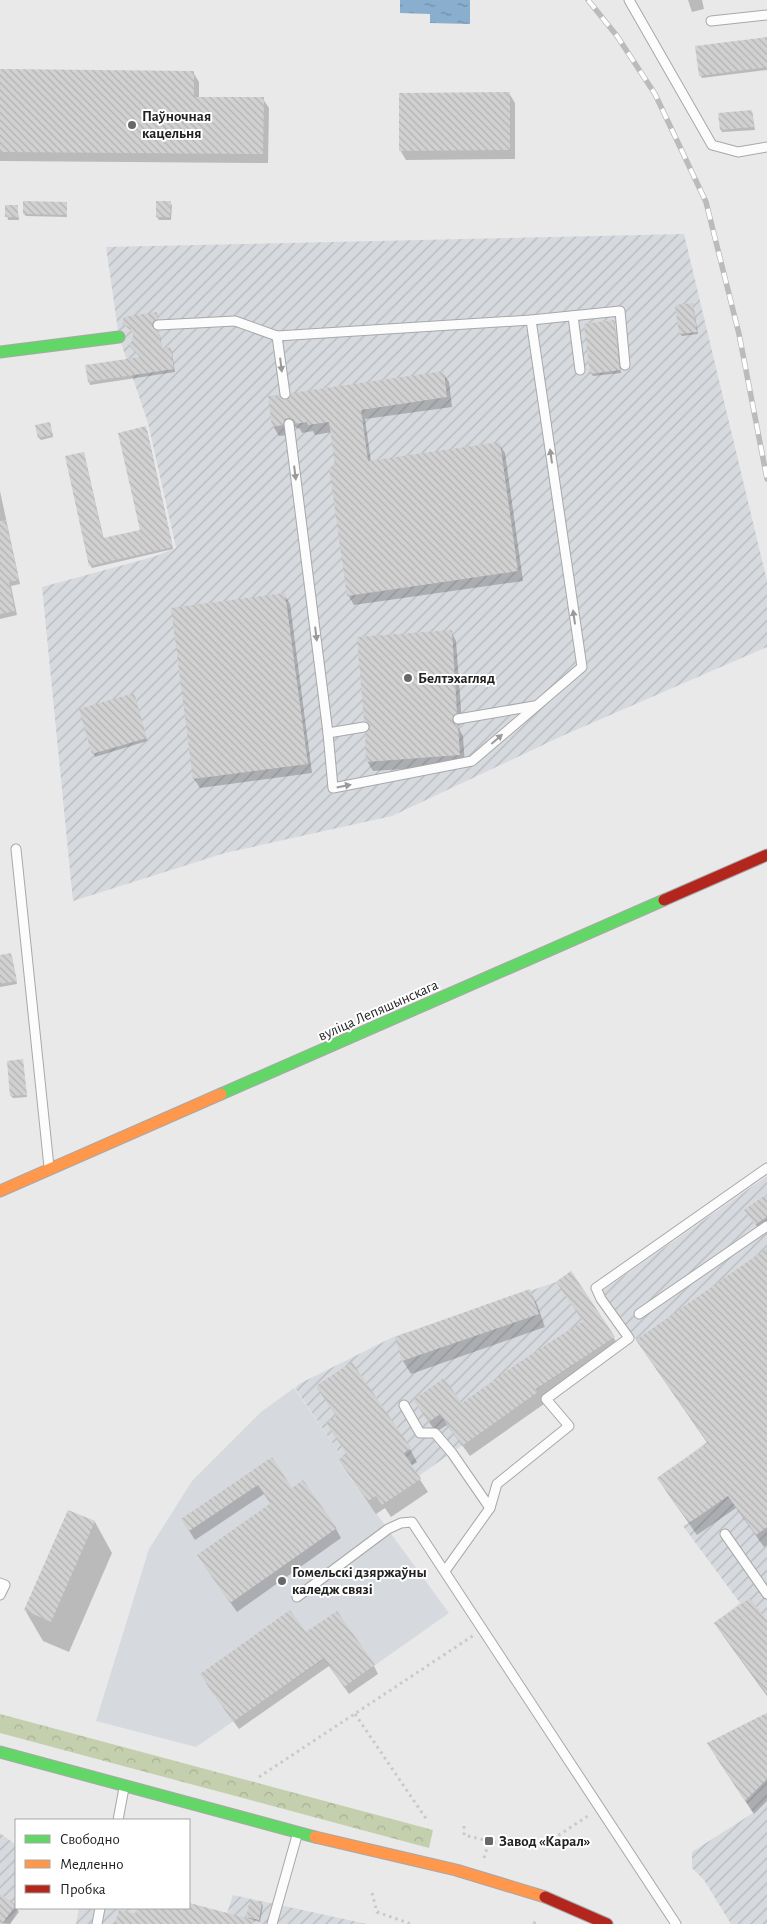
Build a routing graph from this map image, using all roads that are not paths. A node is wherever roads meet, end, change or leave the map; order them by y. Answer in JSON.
{"nodes":[{"id":1,"x":629,"y":0,"type":"edge"},
{"id":2,"x":767,"y":15,"type":"edge"},
{"id":3,"x":711,"y":22,"type":"dead end"},
{"id":4,"x":767,"y":147,"type":"edge"},
{"id":5,"x":573,"y":316,"type":"junction"},
{"id":6,"x":531,"y":320,"type":"junction"},
{"id":7,"x":158,"y":325,"type":"dead end"},
{"id":8,"x":277,"y":336,"type":"junction"},
{"id":9,"x":119,"y":337,"type":"dead end"},
{"id":10,"x":0,"y":352,"type":"edge"},
{"id":11,"x":626,"y":365,"type":"dead end"},
{"id":12,"x":580,"y":370,"type":"dead end"},
{"id":13,"x":285,"y":394,"type":"dead end"},
{"id":14,"x":289,"y":424,"type":"dead end"},
{"id":15,"x":535,"y":706,"type":"junction"},
{"id":16,"x":458,"y":718,"type":"dead end"},
{"id":17,"x":364,"y":727,"type":"dead end"},
{"id":18,"x":328,"y":733,"type":"junction"},
{"id":19,"x":16,"y":849,"type":"dead end"},
{"id":20,"x":767,"y":855,"type":"edge"},
{"id":21,"x":767,"y":1168,"type":"edge"},
{"id":22,"x":49,"y":1170,"type":"junction"},
{"id":23,"x":0,"y":1191,"type":"edge"},
{"id":24,"x":767,"y":1226,"type":"edge"},
{"id":25,"x":639,"y":1314,"type":"dead end"},
{"id":26,"x":404,"y":1405,"type":"dead end"},
{"id":27,"x":490,"y":1508,"type":"junction"},
{"id":28,"x":725,"y":1534,"type":"dead end"},
{"id":29,"x":445,"y":1571,"type":"junction"},
{"id":30,"x":0,"y":1583,"type":"edge"},
{"id":31,"x":767,"y":1594,"type":"edge"},
{"id":32,"x":0,"y":1595,"type":"edge"},
{"id":33,"x":297,"y":1597,"type":"dead end"},
{"id":34,"x":0,"y":1752,"type":"edge"},
{"id":35,"x":125,"y":1786,"type":"junction"},
{"id":36,"x":118,"y":1819,"type":"edge"},
{"id":37,"x":298,"y":1832,"type":"junction"},
{"id":38,"x":100,"y":1909,"type":"edge"},
{"id":39,"x":97,"y":1924,"type":"edge"},
{"id":40,"x":272,"y":1924,"type":"edge"},
{"id":41,"x":608,"y":1924,"type":"edge"},
{"id":42,"x":676,"y":1924,"type":"edge"}],
"edges":[{"from":1,"to":4,"type":"lane"},
{"from":2,"to":3,"type":"lane"},
{"from":5,"to":6,"type":"lane"},
{"from":5,"to":11,"type":"lane"},
{"from":5,"to":12,"type":"lane"},
{"from":6,"to":8,"type":"lane"},
{"from":15,"to":6,"type":"lane","one_way":true},
{"from":7,"to":8,"type":"lane"},
{"from":8,"to":13,"type":"lane","one_way":true},
{"from":9,"to":10,"type":"main road"},
{"from":14,"to":18,"type":"lane","one_way":true},
{"from":15,"to":16,"type":"lane"},
{"from":18,"to":15,"type":"lane","one_way":true},
{"from":17,"to":18,"type":"lane"},
{"from":19,"to":22,"type":"lane"},
{"from":20,"to":22,"type":"main road","name":"вуліца Лепяшынскага"},
{"from":21,"to":27,"type":"lane"},
{"from":22,"to":23,"type":"main road","name":"вуліца Лепяшынскага"},
{"from":24,"to":25,"type":"lane"},
{"from":26,"to":27,"type":"lane"},
{"from":27,"to":29,"type":"lane"},
{"from":28,"to":31,"type":"lane"},
{"from":29,"to":33,"type":"lane"},
{"from":29,"to":42,"type":"lane"},
{"from":30,"to":32,"type":"lane"},
{"from":34,"to":35,"type":"main road"},
{"from":35,"to":36,"type":"lane"},
{"from":35,"to":37,"type":"main road"},
{"from":37,"to":40,"type":"lane"},
{"from":37,"to":41,"type":"main road"},
{"from":38,"to":39,"type":"lane"}]}
